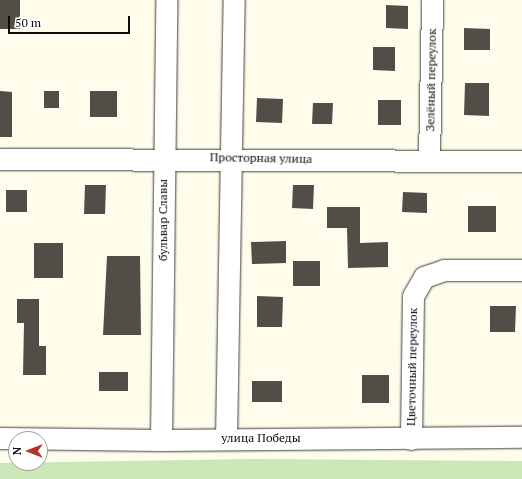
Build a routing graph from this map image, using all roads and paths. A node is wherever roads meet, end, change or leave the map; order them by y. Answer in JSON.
{"nodes":[{"id":1,"x":166,"y":0,"type":"edge"},
{"id":2,"x":234,"y":0,"type":"edge"},
{"id":3,"x":432,"y":0,"type":"edge"},
{"id":4,"x":163,"y":158,"type":"junction"},
{"id":5,"x":231,"y":158,"type":"junction"},
{"id":6,"x":0,"y":159,"type":"edge"},
{"id":7,"x":429,"y":160,"type":"junction"},
{"id":8,"x":522,"y":161,"type":"edge"},
{"id":9,"x":522,"y":270,"type":"edge"},
{"id":10,"x":522,"y":437,"type":"edge"},
{"id":11,"x":0,"y":438,"type":"edge"},
{"id":12,"x":226,"y":438,"type":"junction"},
{"id":13,"x":411,"y":439,"type":"junction"},
{"id":14,"x":161,"y":440,"type":"junction"}],
"edges":[{"from":1,"to":4,"type":"street","name":"бульвар Славы"},
{"from":2,"to":5,"type":"street"},
{"from":3,"to":7,"type":"street","name":"Зелёный переулок"},
{"from":4,"to":5,"type":"street","name":"Просторная улица"},
{"from":4,"to":6,"type":"street","name":"Просторная улица"},
{"from":4,"to":14,"type":"street","name":"бульвар Славы"},
{"from":5,"to":7,"type":"street","name":"Просторная улица"},
{"from":5,"to":12,"type":"street"},
{"from":7,"to":8,"type":"street","name":"Просторная улица"},
{"from":9,"to":13,"type":"street","name":"Цветочный переулок"},
{"from":10,"to":13,"type":"street","name":"улица Победы"},
{"from":11,"to":14,"type":"street","name":"улица Победы"},
{"from":12,"to":13,"type":"street","name":"улица Победы"},
{"from":12,"to":14,"type":"street","name":"улица Победы"}]}
